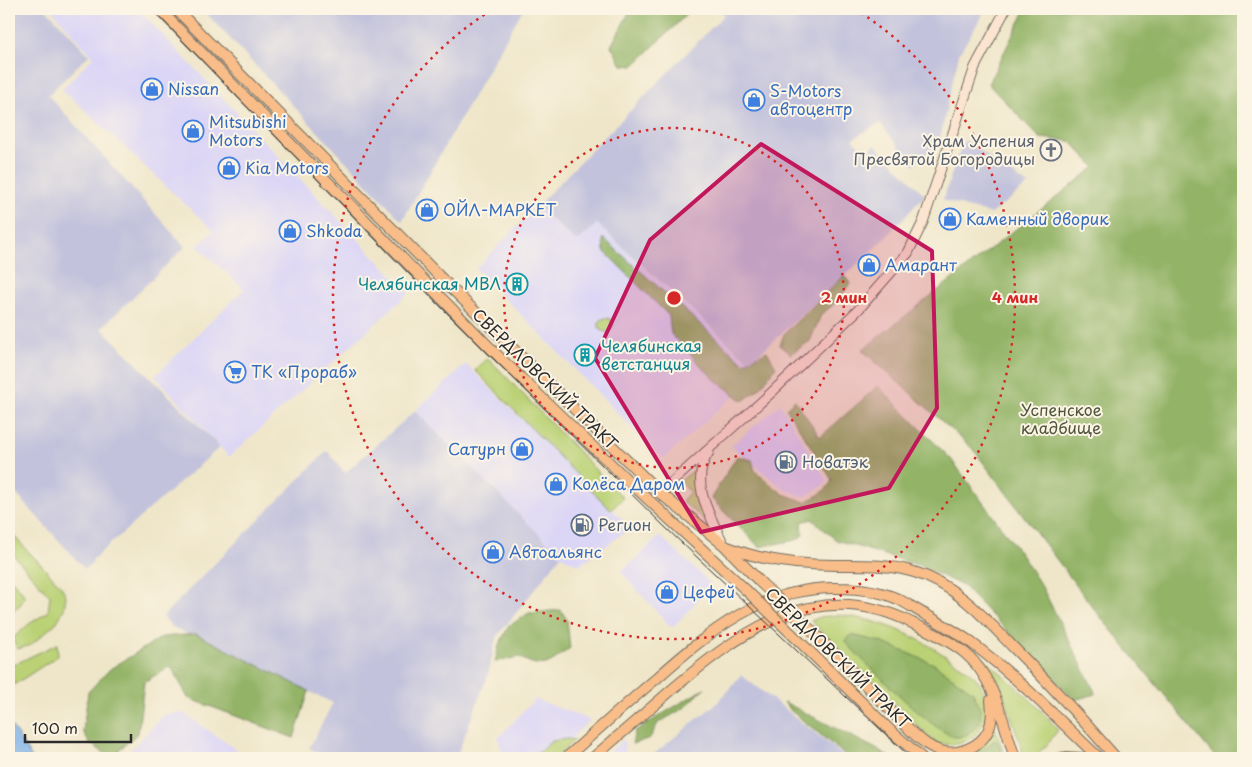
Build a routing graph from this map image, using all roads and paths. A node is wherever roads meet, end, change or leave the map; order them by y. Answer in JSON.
{"nodes":[{"id":1,"x":159,"y":9,"type":"edge"},
{"id":2,"x":176,"y":9,"type":"edge"},
{"id":3,"x":1006,"y":9,"type":"edge"},
{"id":4,"x":715,"y":444,"type":"junction"},
{"id":5,"x":660,"y":493,"type":"junction"},
{"id":6,"x":650,"y":502,"type":"junction"},
{"id":7,"x":724,"y":545,"type":"junction"},
{"id":8,"x":985,"y":677,"type":"junction"},
{"id":9,"x":566,"y":758,"type":"edge"},
{"id":10,"x":593,"y":758,"type":"edge"},
{"id":11,"x":922,"y":758,"type":"edge"},
{"id":12,"x":1015,"y":758,"type":"edge"},
{"id":13,"x":1061,"y":758,"type":"edge"},
{"id":14,"x":1082,"y":758,"type":"edge"},
{"id":15,"x":1100,"y":758,"type":"edge"},
{"id":16,"x":1116,"y":758,"type":"edge"}],
"edges":[{"from":1,"to":6,"type":"main road","name":"СВЕРДЛОВСКИЙ ТРАКТ"},
{"from":2,"to":5,"type":"main road","name":"СВЕРДЛОВСКИЙ ТРАКТ"},
{"from":3,"to":4,"type":"main road"},
{"from":4,"to":5,"type":"main road"},
{"from":4,"to":7,"type":"main road"},
{"from":5,"to":6,"type":"main road"},
{"from":5,"to":7,"type":"main road","name":"СВЕРДЛОВСКИЙ ТРАКТ"},
{"from":6,"to":11,"type":"main road","name":"СВЕРДЛОВСКИЙ ТРАКТ","bridge":true},
{"from":7,"to":8,"type":"main road","name":"СВЕРДЛОВСКИЙ ТРАКТ","bridge":true},
{"from":7,"to":16,"type":"main road","name":"СВЕРДЛОВСКИЙ ТРАКТ"},
{"from":8,"to":10,"type":"main road"},
{"from":8,"to":12,"type":"main road"},
{"from":9,"to":15,"type":"main road"},
{"from":13,"to":14,"type":"main road"}]}
